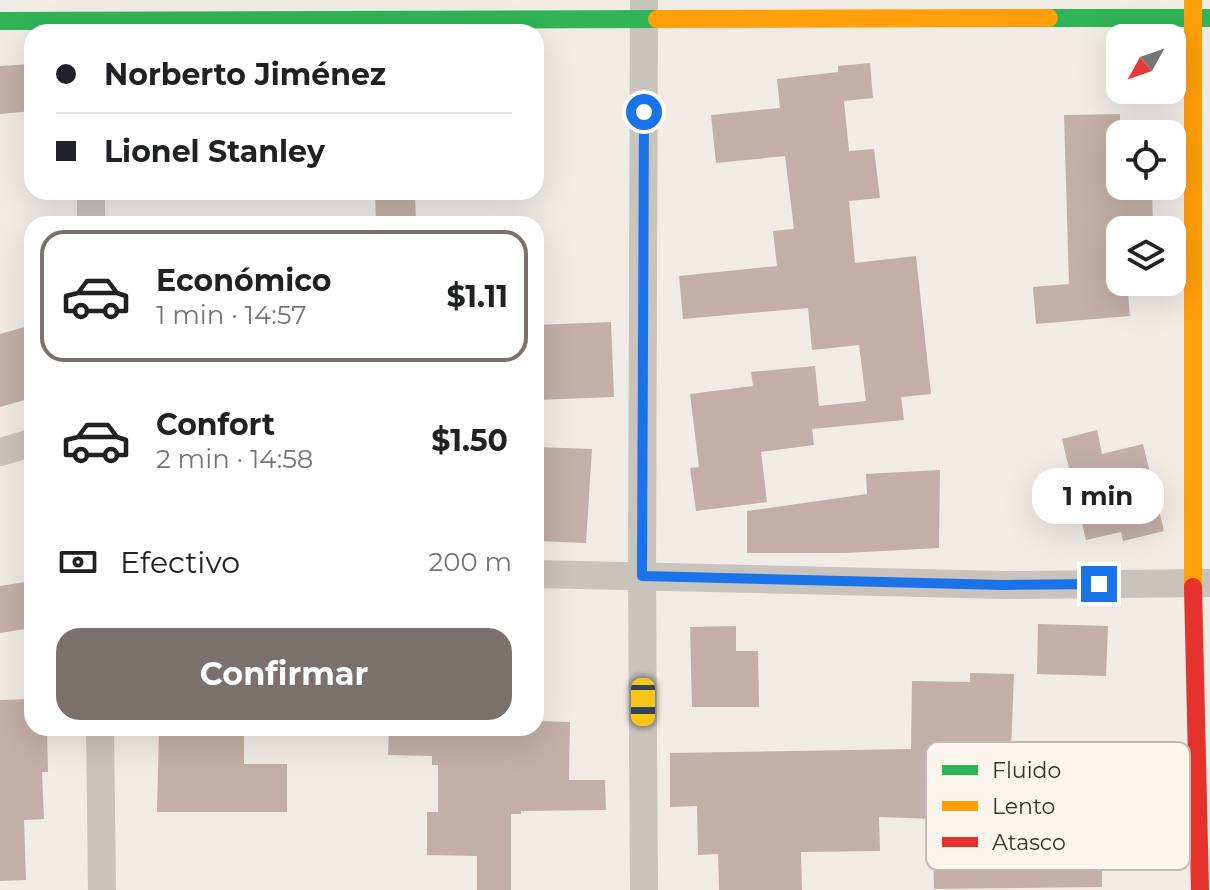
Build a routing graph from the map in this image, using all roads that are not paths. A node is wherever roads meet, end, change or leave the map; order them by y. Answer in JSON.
{"nodes":[{"id":1,"x":644,"y":9,"type":"edge"},
{"id":2,"x":1199,"y":12,"type":"edge"},
{"id":3,"x":91,"y":18,"type":"edge"},
{"id":4,"x":0,"y":21,"type":"edge"},
{"id":5,"x":24,"y":445,"type":"edge"},
{"id":6,"x":0,"y":452,"type":"edge"},
{"id":7,"x":544,"y":574,"type":"edge"},
{"id":8,"x":642,"y":576,"type":"junction"},
{"id":9,"x":1201,"y":583,"type":"edge"},
{"id":10,"x":100,"y":736,"type":"edge"},
{"id":11,"x":102,"y":890,"type":"edge"},
{"id":12,"x":644,"y":890,"type":"edge"},
{"id":13,"x":1200,"y":890,"type":"edge"}],
"edges":[{"from":1,"to":2,"type":"street"},
{"from":1,"to":3,"type":"street"},
{"from":1,"to":8,"type":"street"},
{"from":2,"to":9,"type":"street"},
{"from":3,"to":4,"type":"street"},
{"from":5,"to":6,"type":"street"},
{"from":7,"to":8,"type":"street"},
{"from":8,"to":9,"type":"street"},
{"from":8,"to":12,"type":"street"},
{"from":9,"to":13,"type":"street"},
{"from":10,"to":11,"type":"street"}]}
